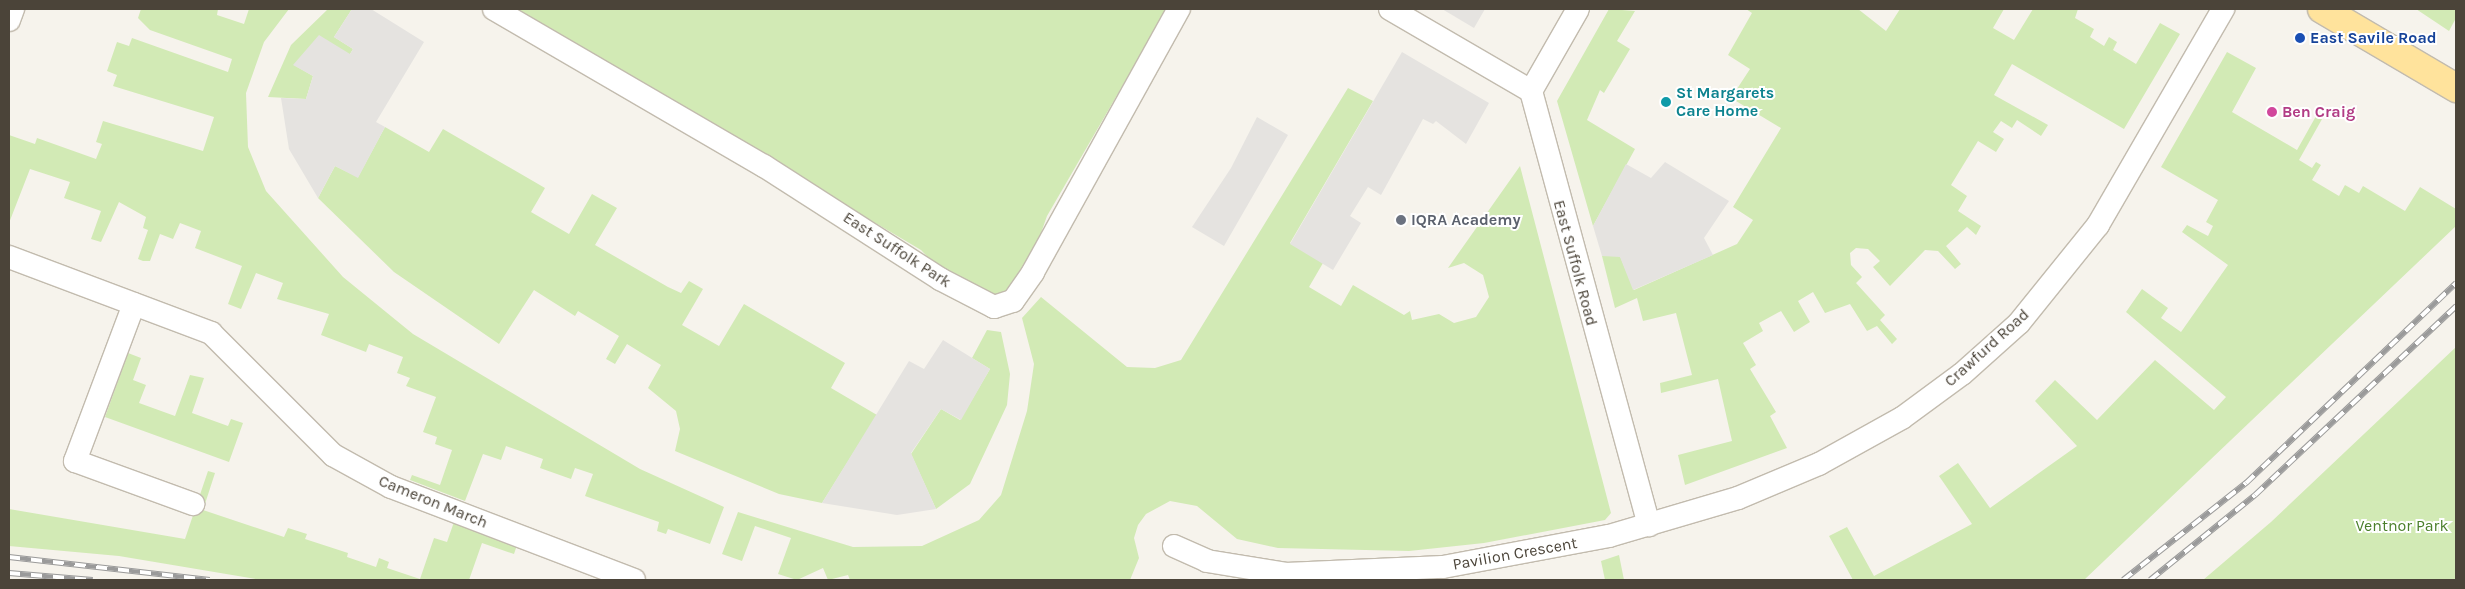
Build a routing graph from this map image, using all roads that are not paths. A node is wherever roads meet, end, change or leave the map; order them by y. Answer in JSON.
{"nodes":[{"id":1,"x":13,"y":9,"type":"edge"},
{"id":2,"x":494,"y":9,"type":"edge"},
{"id":3,"x":1179,"y":9,"type":"edge"},
{"id":4,"x":1390,"y":9,"type":"edge"},
{"id":5,"x":1578,"y":9,"type":"edge"},
{"id":6,"x":2223,"y":9,"type":"edge"},
{"id":7,"x":2322,"y":9,"type":"edge"},
{"id":8,"x":9,"y":20,"type":"edge"},
{"id":9,"x":2456,"y":88,"type":"edge"},
{"id":10,"x":1532,"y":91,"type":"junction"},
{"id":11,"x":9,"y":257,"type":"edge"},
{"id":12,"x":134,"y":304,"type":"junction"},
{"id":13,"x":193,"y":504,"type":"dead end"},
{"id":14,"x":1649,"y":525,"type":"junction"},
{"id":15,"x":1174,"y":546,"type":"dead end"},
{"id":16,"x":634,"y":580,"type":"edge"}],
"edges":[{"from":1,"to":8,"type":"street"},
{"from":2,"to":3,"type":"street","name":"East Suffolk Park"},
{"from":4,"to":10,"type":"street"},
{"from":5,"to":10,"type":"street"},
{"from":6,"to":14,"type":"street","name":"Crawfurd Road"},
{"from":7,"to":9,"type":"main road"},
{"from":10,"to":14,"type":"street","name":"East Suffolk Road"},
{"from":11,"to":12,"type":"street","name":"Cameron March"},
{"from":12,"to":13,"type":"street"},
{"from":12,"to":16,"type":"street","name":"Cameron March"},
{"from":14,"to":15,"type":"street","name":"Pavilion Crescent"}]}
